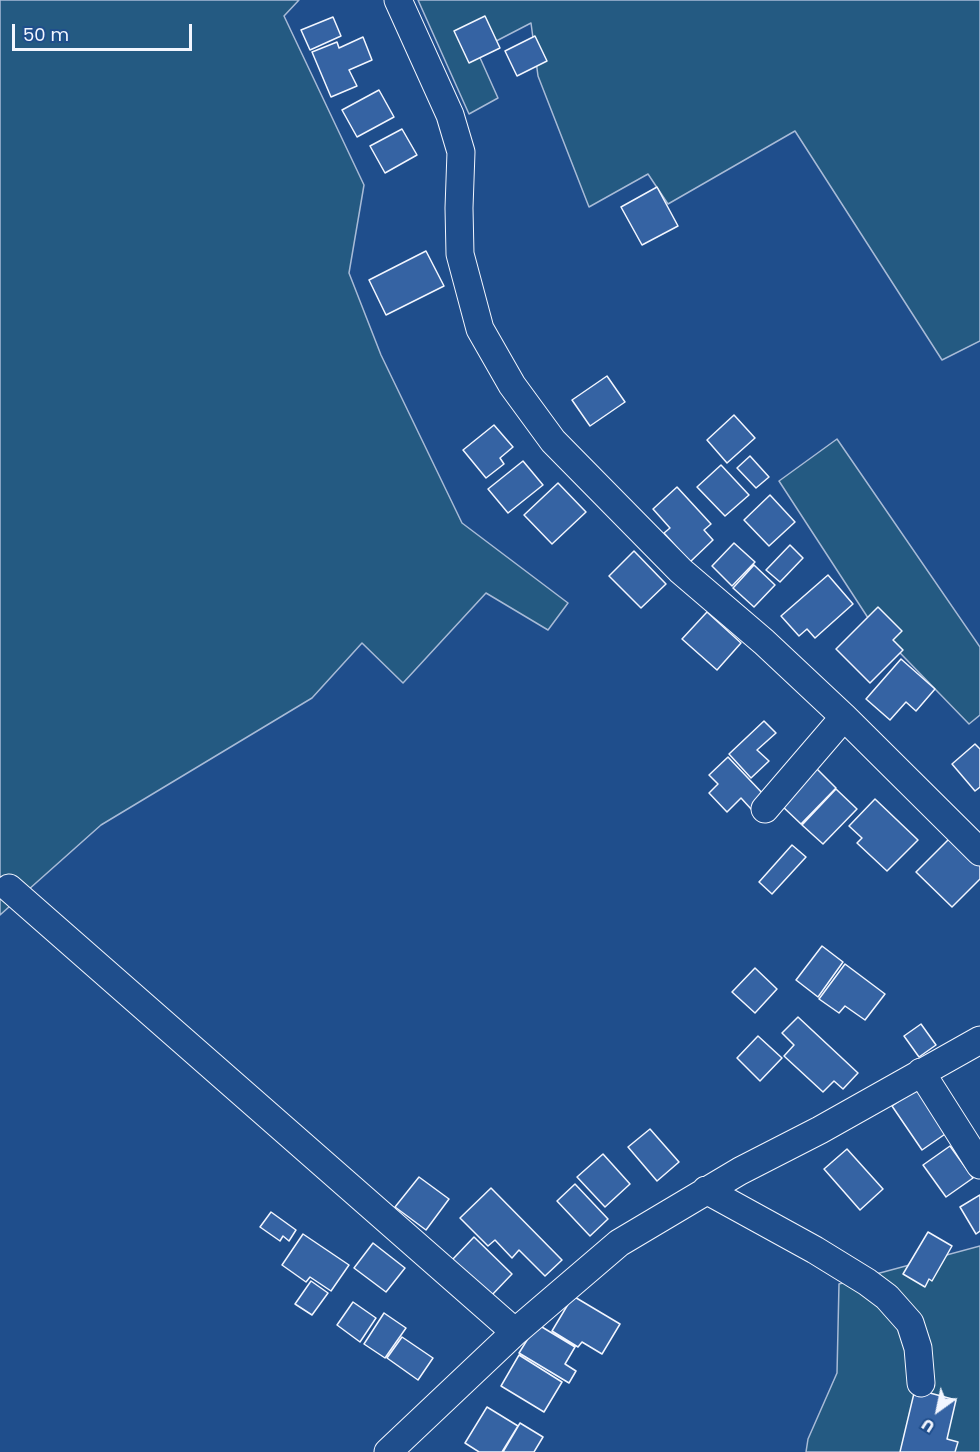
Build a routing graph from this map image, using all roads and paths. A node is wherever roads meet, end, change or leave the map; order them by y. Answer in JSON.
{"nodes":[{"id":1,"x":398,"y":0,"type":"edge"},
{"id":2,"x":844,"y":717,"type":"junction"},
{"id":3,"x":765,"y":809,"type":"dead end"},
{"id":4,"x":980,"y":852,"type":"edge"},
{"id":5,"x":9,"y":888,"type":"dead end"},
{"id":6,"x":980,"y":1040,"type":"edge"},
{"id":7,"x":921,"y":1072,"type":"junction"},
{"id":8,"x":980,"y":1165,"type":"edge"},
{"id":9,"x":706,"y":1190,"type":"junction"},
{"id":10,"x":514,"y":1332,"type":"junction"},
{"id":11,"x":921,"y":1383,"type":"dead end"},
{"id":12,"x":388,"y":1452,"type":"edge"}],
"edges":[{"from":1,"to":2,"type":"street"},
{"from":2,"to":3,"type":"street"},
{"from":2,"to":4,"type":"street"},
{"from":5,"to":10,"type":"street"},
{"from":6,"to":7,"type":"street"},
{"from":7,"to":8,"type":"street"},
{"from":7,"to":9,"type":"street"},
{"from":9,"to":10,"type":"street"},
{"from":9,"to":11,"type":"street"},
{"from":10,"to":12,"type":"street"}]}
